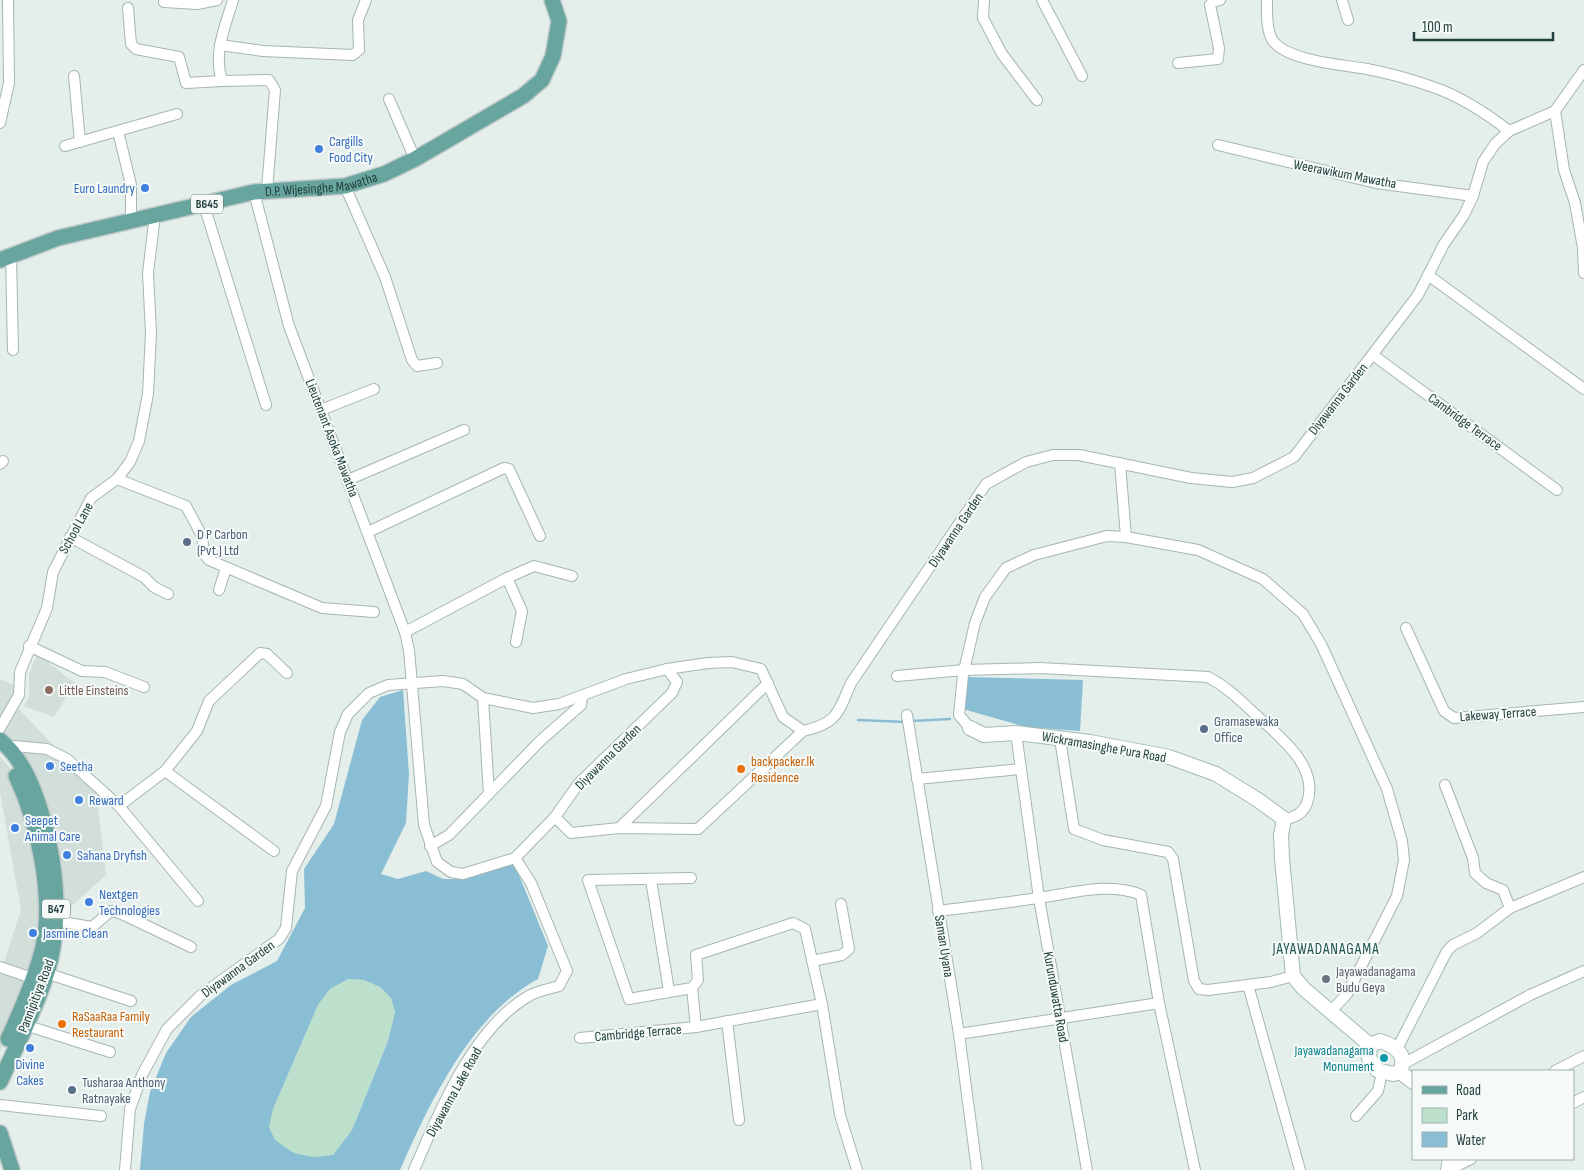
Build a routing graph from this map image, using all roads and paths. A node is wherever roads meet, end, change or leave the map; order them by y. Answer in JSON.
{"nodes":[{"id":1,"x":8,"y":0,"type":"edge"},
{"id":2,"x":217,"y":0,"type":"edge"},
{"id":3,"x":233,"y":0,"type":"edge"},
{"id":4,"x":366,"y":0,"type":"edge"},
{"id":5,"x":552,"y":0,"type":"edge"},
{"id":6,"x":984,"y":0,"type":"edge"},
{"id":7,"x":1042,"y":0,"type":"edge"},
{"id":8,"x":1220,"y":0,"type":"edge"},
{"id":9,"x":1267,"y":0,"type":"edge"},
{"id":10,"x":1342,"y":0,"type":"edge"},
{"id":11,"x":164,"y":2,"type":"dead end"},
{"id":12,"x":128,"y":8,"type":"dead end"},
{"id":13,"x":1348,"y":20,"type":"dead end"},
{"id":14,"x":220,"y":45,"type":"junction"},
{"id":15,"x":1178,"y":63,"type":"dead end"},
{"id":16,"x":1584,"y":70,"type":"edge"},
{"id":17,"x":74,"y":76,"type":"dead end"},
{"id":18,"x":1082,"y":76,"type":"dead end"},
{"id":19,"x":222,"y":81,"type":"junction"},
{"id":20,"x":3,"y":98,"type":"edge"},
{"id":21,"x":389,"y":99,"type":"dead end"},
{"id":22,"x":1038,"y":100,"type":"dead end"},
{"id":23,"x":1555,"y":111,"type":"junction"},
{"id":24,"x":177,"y":114,"type":"dead end"},
{"id":25,"x":0,"y":124,"type":"edge"},
{"id":26,"x":118,"y":131,"type":"junction"},
{"id":27,"x":1509,"y":131,"type":"junction"},
{"id":28,"x":80,"y":142,"type":"junction"},
{"id":29,"x":1218,"y":145,"type":"dead end"},
{"id":30,"x":66,"y":146,"type":"dead end"},
{"id":31,"x":415,"y":159,"type":"junction"},
{"id":32,"x":346,"y":186,"type":"junction"},
{"id":33,"x":261,"y":191,"type":"junction"},
{"id":34,"x":1473,"y":196,"type":"junction"},
{"id":35,"x":204,"y":204,"type":"junction"},
{"id":36,"x":155,"y":215,"type":"junction"},
{"id":37,"x":130,"y":220,"type":"junction"},
{"id":38,"x":6,"y":258,"type":"edge"},
{"id":39,"x":1584,"y":273,"type":"edge"},
{"id":40,"x":1428,"y":275,"type":"junction"},
{"id":41,"x":13,"y":350,"type":"dead end"},
{"id":42,"x":1373,"y":355,"type":"junction"},
{"id":43,"x":437,"y":363,"type":"dead end"},
{"id":44,"x":374,"y":389,"type":"dead end"},
{"id":45,"x":1584,"y":389,"type":"edge"},
{"id":46,"x":266,"y":405,"type":"dead end"},
{"id":47,"x":321,"y":410,"type":"junction"},
{"id":48,"x":464,"y":430,"type":"dead end"},
{"id":49,"x":1120,"y":462,"type":"junction"},
{"id":50,"x":117,"y":479,"type":"junction"},
{"id":51,"x":348,"y":480,"type":"junction"},
{"id":52,"x":1557,"y":490,"type":"dead end"},
{"id":53,"x":368,"y":532,"type":"junction"},
{"id":54,"x":540,"y":536,"type":"dead end"},
{"id":55,"x":70,"y":537,"type":"junction"},
{"id":56,"x":1126,"y":537,"type":"junction"},
{"id":57,"x":226,"y":568,"type":"junction"},
{"id":58,"x":572,"y":576,"type":"dead end"},
{"id":59,"x":507,"y":578,"type":"junction"},
{"id":60,"x":219,"y":590,"type":"dead end"},
{"id":61,"x":168,"y":594,"type":"dead end"},
{"id":62,"x":374,"y":612,"type":"dead end"},
{"id":63,"x":1406,"y":628,"type":"dead end"},
{"id":64,"x":405,"y":632,"type":"junction"},
{"id":65,"x":516,"y":642,"type":"dead end"},
{"id":66,"x":29,"y":646,"type":"junction"},
{"id":67,"x":667,"y":669,"type":"junction"},
{"id":68,"x":964,"y":670,"type":"junction"},
{"id":69,"x":288,"y":673,"type":"dead end"},
{"id":70,"x":897,"y":676,"type":"dead end"},
{"id":71,"x":411,"y":682,"type":"junction"},
{"id":72,"x":768,"y":683,"type":"junction"},
{"id":73,"x":144,"y":687,"type":"dead end"},
{"id":74,"x":582,"y":697,"type":"junction"},
{"id":75,"x":483,"y":698,"type":"junction"},
{"id":76,"x":1584,"y":707,"type":"edge"},
{"id":77,"x":907,"y":719,"type":"dead end"},
{"id":78,"x":0,"y":728,"type":"edge"},
{"id":79,"x":970,"y":728,"type":"joint"},
{"id":80,"x":803,"y":731,"type":"junction"},
{"id":81,"x":1016,"y":733,"type":"junction"},
{"id":82,"x":1060,"y":739,"type":"junction"},
{"id":83,"x":1,"y":746,"type":"edge"},
{"id":84,"x":1020,"y":769,"type":"junction"},
{"id":85,"x":165,"y":771,"type":"junction"},
{"id":86,"x":917,"y":779,"type":"junction"},
{"id":87,"x":1445,"y":785,"type":"dead end"},
{"id":88,"x":489,"y":794,"type":"junction"},
{"id":89,"x":119,"y":806,"type":"junction"},
{"id":90,"x":554,"y":817,"type":"junction"},
{"id":91,"x":1284,"y":820,"type":"junction"},
{"id":92,"x":619,"y":828,"type":"junction"},
{"id":93,"x":430,"y":846,"type":"junction"},
{"id":94,"x":274,"y":851,"type":"dead end"},
{"id":95,"x":515,"y":858,"type":"junction"},
{"id":96,"x":1584,"y":877,"type":"edge"},
{"id":97,"x":691,"y":878,"type":"dead end"},
{"id":98,"x":651,"y":880,"type":"junction"},
{"id":99,"x":1039,"y":898,"type":"junction"},
{"id":100,"x":198,"y":901,"type":"dead end"},
{"id":101,"x":841,"y":904,"type":"dead end"},
{"id":102,"x":1510,"y":908,"type":"junction"},
{"id":103,"x":938,"y":911,"type":"junction"},
{"id":104,"x":56,"y":921,"type":"junction"},
{"id":105,"x":191,"y":947,"type":"dead end"},
{"id":106,"x":812,"y":960,"type":"junction"},
{"id":107,"x":0,"y":967,"type":"edge"},
{"id":108,"x":1584,"y":971,"type":"edge"},
{"id":109,"x":39,"y":975,"type":"junction"},
{"id":110,"x":1293,"y":976,"type":"junction"},
{"id":111,"x":1248,"y":985,"type":"junction"},
{"id":112,"x":692,"y":988,"type":"junction"},
{"id":113,"x":669,"y":991,"type":"junction"},
{"id":114,"x":130,"y":1001,"type":"dead end"},
{"id":115,"x":1158,"y":1003,"type":"junction"},
{"id":116,"x":822,"y":1004,"type":"junction"},
{"id":117,"x":1331,"y":1011,"type":"junction"},
{"id":118,"x":1060,"y":1018,"type":"junction"},
{"id":119,"x":727,"y":1020,"type":"junction"},
{"id":120,"x":21,"y":1023,"type":"junction"},
{"id":121,"x":696,"y":1027,"type":"junction"},
{"id":122,"x":959,"y":1034,"type":"junction"},
{"id":123,"x":580,"y":1038,"type":"dead end"},
{"id":124,"x":1370,"y":1045,"type":"junction"},
{"id":125,"x":1397,"y":1049,"type":"junction"},
{"id":126,"x":110,"y":1052,"type":"dead end"},
{"id":127,"x":1584,"y":1056,"type":"edge"},
{"id":128,"x":0,"y":1057,"type":"edge"},
{"id":129,"x":1402,"y":1068,"type":"junction"},
{"id":130,"x":1557,"y":1070,"type":"edge"},
{"id":131,"x":1382,"y":1072,"type":"junction"},
{"id":132,"x":1412,"y":1081,"type":"edge"},
{"id":133,"x":0,"y":1082,"type":"edge"},
{"id":134,"x":0,"y":1105,"type":"edge"},
{"id":135,"x":101,"y":1116,"type":"dead end"},
{"id":136,"x":1356,"y":1116,"type":"dead end"},
{"id":137,"x":739,"y":1120,"type":"dead end"},
{"id":138,"x":0,"y":1133,"type":"edge"},
{"id":139,"x":1469,"y":1160,"type":"edge"},
{"id":140,"x":0,"y":1166,"type":"edge"},
{"id":141,"x":1,"y":1170,"type":"edge"},
{"id":142,"x":12,"y":1170,"type":"edge"},
{"id":143,"x":125,"y":1170,"type":"edge"},
{"id":144,"x":414,"y":1170,"type":"edge"},
{"id":145,"x":857,"y":1170,"type":"edge"},
{"id":146,"x":977,"y":1170,"type":"edge"},
{"id":147,"x":1087,"y":1170,"type":"edge"},
{"id":148,"x":1195,"y":1170,"type":"edge"},
{"id":149,"x":1300,"y":1170,"type":"edge"},
{"id":150,"x":1448,"y":1170,"type":"edge"}],
"edges":[{"from":1,"to":20,"type":"street"},
{"from":2,"to":11,"type":"street"},
{"from":3,"to":14,"type":"street"},
{"from":4,"to":14,"type":"street"},
{"from":5,"to":31,"type":"main road","name":"D.P. Wijesinghe Mawatha","number":"B645"},
{"from":6,"to":22,"type":"street"},
{"from":7,"to":18,"type":"street"},
{"from":8,"to":15,"type":"street"},
{"from":9,"to":27,"type":"street"},
{"from":10,"to":13,"type":"street"},
{"from":12,"to":19,"type":"street"},
{"from":14,"to":19,"type":"street"},
{"from":16,"to":23,"type":"street"},
{"from":17,"to":28,"type":"street"},
{"from":19,"to":33,"type":"street","name":"Lieutenant Asoka Mawatha"},
{"from":20,"to":25,"type":"street"},
{"from":21,"to":31,"type":"street"},
{"from":23,"to":27,"type":"street"},
{"from":23,"to":39,"type":"street"},
{"from":24,"to":26,"type":"street"},
{"from":26,"to":28,"type":"street"},
{"from":26,"to":37,"type":"street"},
{"from":27,"to":34,"type":"street","name":"Diyawanna Garden"},
{"from":28,"to":30,"type":"street"},
{"from":29,"to":34,"type":"street","name":"Weerawikum Mawatha"},
{"from":31,"to":32,"type":"main road","name":"D.P. Wijesinghe Mawatha","number":"B645"},
{"from":32,"to":33,"type":"main road","name":"D.P. Wijesinghe Mawatha","number":"B645"},
{"from":32,"to":43,"type":"street"},
{"from":33,"to":35,"type":"main road","name":"D.P. Wijesinghe Mawatha","number":"B645"},
{"from":33,"to":47,"type":"street","name":"Lieutenant Asoka Mawatha"},
{"from":34,"to":40,"type":"street","name":"Diyawanna Garden"},
{"from":35,"to":36,"type":"main road","name":"D.P. Wijesinghe Mawatha","number":"B645"},
{"from":35,"to":46,"type":"street"},
{"from":36,"to":37,"type":"main road","name":"D.P. Wijesinghe Mawatha","number":"B645"},
{"from":36,"to":50,"type":"street","name":"School Lane"},
{"from":37,"to":38,"type":"main road","name":"D.P. Wijesinghe Mawatha","number":"B645"},
{"from":38,"to":41,"type":"street"},
{"from":40,"to":42,"type":"street","name":"Diyawanna Garden"},
{"from":40,"to":45,"type":"street"},
{"from":42,"to":49,"type":"street","name":"Diyawanna Garden"},
{"from":42,"to":52,"type":"street","name":"Cambridge Terrace"},
{"from":44,"to":47,"type":"street"},
{"from":47,"to":51,"type":"street","name":"Lieutenant Asoka Mawatha"},
{"from":48,"to":51,"type":"street"},
{"from":49,"to":56,"type":"street"},
{"from":49,"to":80,"type":"street","name":"Diyawanna Garden"},
{"from":50,"to":55,"type":"street","name":"School Lane"},
{"from":50,"to":57,"type":"street"},
{"from":51,"to":53,"type":"street","name":"Lieutenant Asoka Mawatha"},
{"from":53,"to":54,"type":"street"},
{"from":53,"to":64,"type":"street","name":"Lieutenant Asoka Mawatha"},
{"from":55,"to":61,"type":"street"},
{"from":55,"to":66,"type":"street","name":"School Lane"},
{"from":56,"to":68,"type":"street"},
{"from":56,"to":117,"type":"street"},
{"from":57,"to":60,"type":"street"},
{"from":57,"to":62,"type":"street"},
{"from":58,"to":59,"type":"street"},
{"from":59,"to":64,"type":"street"},
{"from":59,"to":65,"type":"street"},
{"from":63,"to":76,"type":"street","name":"Lakeway Terrace"},
{"from":64,"to":71,"type":"street","name":"Lieutenant Asoka Mawatha"},
{"from":66,"to":73,"type":"street"},
{"from":66,"to":78,"type":"street","name":"School Lane"},
{"from":67,"to":72,"type":"street","name":"Diyawanna Garden"},
{"from":67,"to":74,"type":"street","name":"Diyawanna Garden"},
{"from":67,"to":90,"type":"street","name":"Diyawanna Garden"},
{"from":68,"to":70,"type":"street"},
{"from":68,"to":79,"type":"street"},
{"from":68,"to":91,"type":"street"},
{"from":69,"to":85,"type":"street"},
{"from":71,"to":75,"type":"street","name":"Diyawanna Garden"},
{"from":71,"to":93,"type":"street","name":"Diyawanna Garden"},
{"from":71,"to":143,"type":"street","name":"Diyawanna Garden"},
{"from":72,"to":80,"type":"street","name":"Diyawanna Garden"},
{"from":72,"to":92,"type":"street"},
{"from":74,"to":75,"type":"street","name":"Diyawanna Garden"},
{"from":74,"to":88,"type":"street"},
{"from":75,"to":88,"type":"street"},
{"from":77,"to":86,"type":"street","name":"Saman Uyana"},
{"from":79,"to":81,"type":"street","name":"Wickramasinghe Pura Road"},
{"from":80,"to":92,"type":"street"},
{"from":81,"to":82,"type":"street","name":"Wickramasinghe Pura Road"},
{"from":81,"to":84,"type":"street","name":"Kurunduwatta Road"},
{"from":82,"to":91,"type":"street","name":"Wickramasinghe Pura Road"},
{"from":82,"to":111,"type":"street"},
{"from":83,"to":89,"type":"street"},
{"from":83,"to":104,"type":"main road","name":"Pannipitiya Road","number":"B47"},
{"from":83,"to":109,"type":"main road","name":"Pannipitiya Road","number":"B47"},
{"from":84,"to":86,"type":"street"},
{"from":84,"to":99,"type":"street","name":"Kurunduwatta Road"},
{"from":85,"to":89,"type":"street"},
{"from":85,"to":94,"type":"street"},
{"from":86,"to":103,"type":"street","name":"Saman Uyana"},
{"from":87,"to":102,"type":"street"},
{"from":88,"to":93,"type":"street"},
{"from":89,"to":100,"type":"street"},
{"from":90,"to":92,"type":"street"},
{"from":90,"to":95,"type":"street","name":"Diyawanna Garden"},
{"from":91,"to":110,"type":"street"},
{"from":93,"to":95,"type":"street","name":"Diyawanna Garden"},
{"from":95,"to":144,"type":"street","name":"Diyawanna Lake Road"},
{"from":96,"to":102,"type":"street"},
{"from":97,"to":98,"type":"street"},
{"from":98,"to":113,"type":"street"},
{"from":98,"to":113,"type":"street"},
{"from":99,"to":103,"type":"street"},
{"from":99,"to":115,"type":"street"},
{"from":99,"to":118,"type":"street","name":"Kurunduwatta Road"},
{"from":101,"to":106,"type":"street"},
{"from":102,"to":125,"type":"street"},
{"from":103,"to":122,"type":"street","name":"Saman Uyana"},
{"from":104,"to":105,"type":"street"},
{"from":104,"to":109,"type":"main road","name":"Pannipitiya Road","number":"B47"},
{"from":106,"to":112,"type":"street"},
{"from":106,"to":116,"type":"street"},
{"from":107,"to":109,"type":"street"},
{"from":108,"to":129,"type":"street"},
{"from":109,"to":114,"type":"street"},
{"from":109,"to":120,"type":"main road","name":"Pannipitiya Road","number":"B47"},
{"from":110,"to":111,"type":"street"},
{"from":110,"to":117,"type":"street"},
{"from":111,"to":149,"type":"street"},
{"from":112,"to":113,"type":"street"},
{"from":112,"to":121,"type":"street"},
{"from":115,"to":118,"type":"street"},
{"from":115,"to":148,"type":"street"},
{"from":116,"to":119,"type":"street","name":"Cambridge Terrace"},
{"from":116,"to":145,"type":"street"},
{"from":117,"to":124,"type":"street"},
{"from":118,"to":122,"type":"street"},
{"from":118,"to":147,"type":"street","name":"Kurunduwatta Road"},
{"from":119,"to":121,"type":"street","name":"Cambridge Terrace"},
{"from":119,"to":137,"type":"street"},
{"from":120,"to":126,"type":"street"},
{"from":120,"to":128,"type":"main road","name":"Pannipitiya Road","number":"B47"},
{"from":120,"to":133,"type":"main road","name":"Pannipitiya Road","number":"B47"},
{"from":121,"to":123,"type":"street","name":"Cambridge Terrace"},
{"from":122,"to":146,"type":"street","name":"Saman Uyana"},
{"from":124,"to":125,"type":"street"},
{"from":124,"to":131,"type":"street"},
{"from":125,"to":129,"type":"street"},
{"from":127,"to":130,"type":"street"},
{"from":129,"to":131,"type":"street"},
{"from":129,"to":132,"type":"street"},
{"from":131,"to":136,"type":"street"},
{"from":134,"to":135,"type":"street"},
{"from":138,"to":142,"type":"main road"},
{"from":139,"to":150,"type":"street"},
{"from":140,"to":141,"type":"main road"}]}
